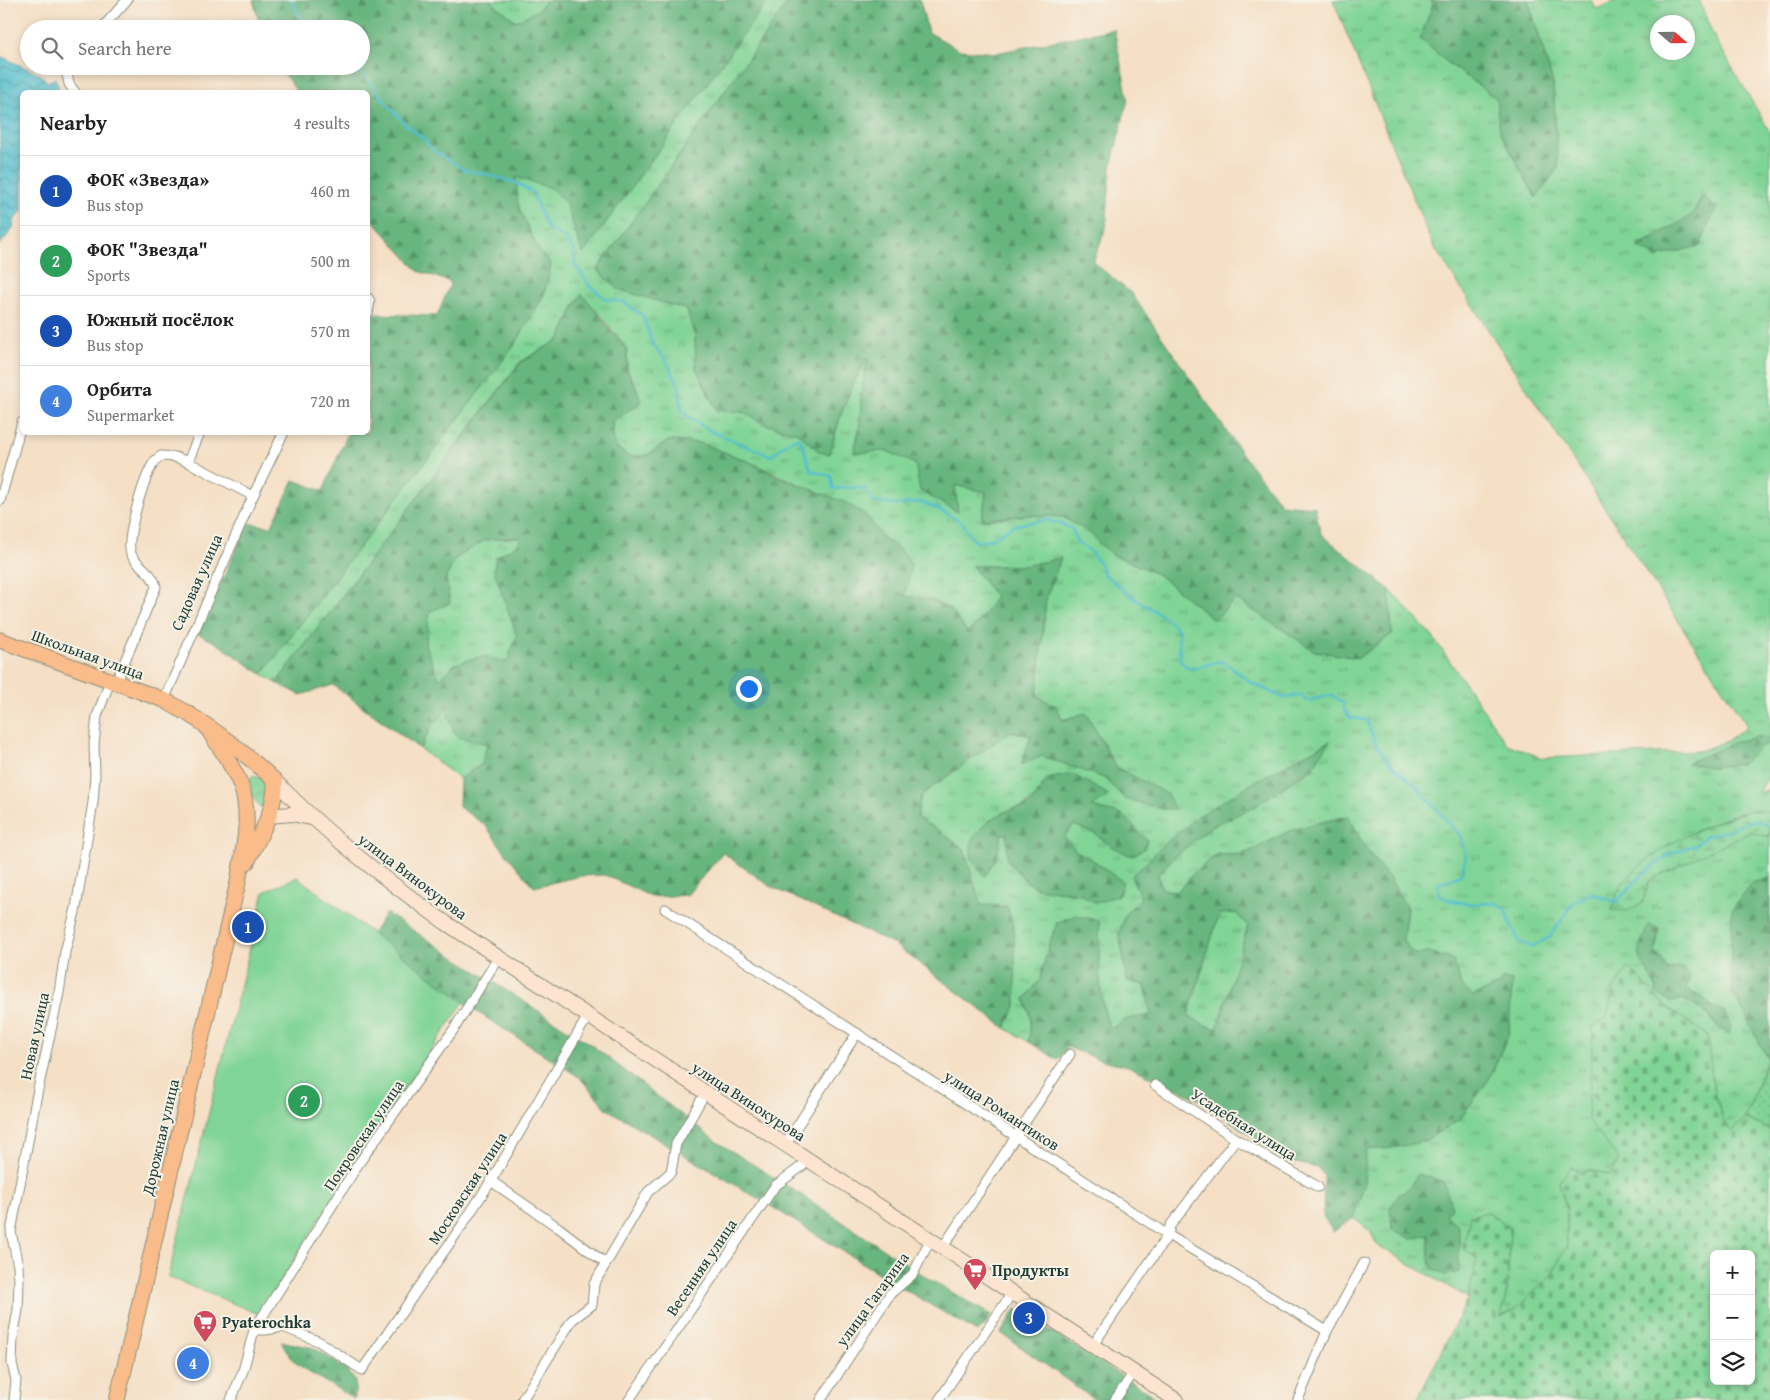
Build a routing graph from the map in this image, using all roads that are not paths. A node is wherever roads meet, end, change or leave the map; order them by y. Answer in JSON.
{"nodes":[{"id":1,"x":127,"y":0,"type":"edge"},
{"id":2,"x":109,"y":20,"type":"edge"},
{"id":3,"x":67,"y":75,"type":"edge"},
{"id":4,"x":74,"y":90,"type":"edge"},
{"id":5,"x":20,"y":429,"type":"edge"},
{"id":6,"x":199,"y":435,"type":"edge"},
{"id":7,"x":283,"y":435,"type":"edge"},
{"id":8,"x":188,"y":462,"type":"junction"},
{"id":9,"x":253,"y":496,"type":"junction"},
{"id":10,"x":0,"y":501,"type":"edge"},
{"id":11,"x":0,"y":640,"type":"edge"},
{"id":12,"x":113,"y":682,"type":"junction"},
{"id":13,"x":164,"y":700,"type":"junction"},
{"id":14,"x":206,"y":726,"type":"junction"},
{"id":15,"x":262,"y":770,"type":"junction"},
{"id":16,"x":275,"y":781,"type":"junction"},
{"id":17,"x":243,"y":795,"type":"junction"},
{"id":18,"x":268,"y":816,"type":"junction"},
{"id":19,"x":311,"y":818,"type":"junction"},
{"id":20,"x":238,"y":882,"type":"junction"},
{"id":21,"x":665,"y":909,"type":"dead end"},
{"id":22,"x":498,"y":958,"type":"junction"},
{"id":23,"x":588,"y":1016,"type":"junction"},
{"id":24,"x":857,"y":1033,"type":"junction"},
{"id":25,"x":1070,"y":1054,"type":"dead end"},
{"id":26,"x":1155,"y":1085,"type":"dead end"},
{"id":27,"x":705,"y":1093,"type":"junction"},
{"id":28,"x":1016,"y":1137,"type":"junction"},
{"id":29,"x":1236,"y":1139,"type":"junction"},
{"id":30,"x":785,"y":1145,"type":"junction"},
{"id":31,"x":809,"y":1161,"type":"junction"},
{"id":32,"x":491,"y":1181,"type":"junction"},
{"id":33,"x":1318,"y":1187,"type":"dead end"},
{"id":34,"x":1168,"y":1235,"type":"junction"},
{"id":35,"x":930,"y":1240,"type":"junction"},
{"id":36,"x":943,"y":1248,"type":"junction"},
{"id":37,"x":605,"y":1263,"type":"junction"},
{"id":38,"x":1364,"y":1263,"type":"dead end"},
{"id":39,"x":1012,"y":1293,"type":"junction"},
{"id":40,"x":254,"y":1330,"type":"junction"},
{"id":41,"x":1327,"y":1331,"type":"junction"},
{"id":42,"x":1093,"y":1345,"type":"junction"},
{"id":43,"x":1134,"y":1372,"type":"junction"},
{"id":44,"x":14,"y":1400,"type":"edge"},
{"id":45,"x":117,"y":1400,"type":"edge"},
{"id":46,"x":231,"y":1400,"type":"edge"},
{"id":47,"x":522,"y":1400,"type":"edge"},
{"id":48,"x":629,"y":1400,"type":"edge"},
{"id":49,"x":821,"y":1400,"type":"edge"},
{"id":50,"x":939,"y":1400,"type":"edge"},
{"id":51,"x":1115,"y":1400,"type":"edge"},
{"id":52,"x":1176,"y":1400,"type":"edge"},
{"id":53,"x":1298,"y":1400,"type":"edge"}],
"edges":[{"from":1,"to":2,"type":"street"},
{"from":3,"to":4,"type":"street"},
{"from":5,"to":10,"type":"street"},
{"from":6,"to":8,"type":"street"},
{"from":7,"to":9,"type":"street","name":"Садовая улица"},
{"from":8,"to":9,"type":"street"},
{"from":8,"to":12,"type":"street","name":"Садовая улица"},
{"from":9,"to":13,"type":"street","name":"Садовая улица"},
{"from":11,"to":12,"type":"main road","name":"Школьная улица"},
{"from":12,"to":13,"type":"main road","name":"Школьная улица"},
{"from":12,"to":44,"type":"street","name":"Новая улица"},
{"from":13,"to":14,"type":"main road"},
{"from":14,"to":15,"type":"main road"},
{"from":14,"to":17,"type":"main road"},
{"from":15,"to":16,"type":"main road"},
{"from":15,"to":17,"type":"main road"},
{"from":16,"to":18,"type":"main road"},
{"from":16,"to":19,"type":"main road"},
{"from":17,"to":18,"type":"main road"},
{"from":17,"to":20,"type":"main road"},
{"from":18,"to":19,"type":"main road"},
{"from":18,"to":20,"type":"main road"},
{"from":19,"to":22,"type":"main road","name":"улица Винокурова"},
{"from":20,"to":45,"type":"main road","name":"Дорожная улица"},
{"from":21,"to":24,"type":"street","name":"улица Романтиков"},
{"from":22,"to":23,"type":"main road","name":"улица Винокурова"},
{"from":22,"to":40,"type":"street","name":"Покровская улица"},
{"from":23,"to":27,"type":"main road","name":"улица Винокурова"},
{"from":23,"to":32,"type":"street","name":"Московская улица"},
{"from":24,"to":28,"type":"street","name":"улица Романтиков"},
{"from":24,"to":30,"type":"street"},
{"from":25,"to":28,"type":"street"},
{"from":26,"to":29,"type":"street","name":"Усадебная улица"},
{"from":27,"to":30,"type":"main road","name":"улица Винокурова"},
{"from":27,"to":37,"type":"street"},
{"from":28,"to":34,"type":"street","name":"улица Романтиков"},
{"from":28,"to":36,"type":"street"},
{"from":29,"to":33,"type":"street","name":"Усадебная улица"},
{"from":29,"to":34,"type":"street"},
{"from":30,"to":31,"type":"main road","name":"улица Винокурова"},
{"from":31,"to":35,"type":"main road","name":"улица Винокурова"},
{"from":31,"to":48,"type":"street","name":"Весенняя улица"},
{"from":32,"to":37,"type":"street"},
{"from":32,"to":40,"type":"street","name":"Московская улица"},
{"from":34,"to":41,"type":"street","name":"улица Романтиков"},
{"from":34,"to":42,"type":"street"},
{"from":35,"to":36,"type":"main road","name":"улица Винокурова"},
{"from":35,"to":49,"type":"street","name":"улица Гагарина"},
{"from":36,"to":39,"type":"main road","name":"улица Винокурова"},
{"from":37,"to":47,"type":"street"},
{"from":38,"to":41,"type":"street"},
{"from":39,"to":42,"type":"main road","name":"улица Винокурова"},
{"from":39,"to":50,"type":"street"},
{"from":40,"to":46,"type":"street","name":"Покровская улица"},
{"from":41,"to":53,"type":"street"},
{"from":42,"to":43,"type":"main road","name":"улица Винокурова"},
{"from":43,"to":51,"type":"street"},
{"from":43,"to":52,"type":"main road","name":"улица Винокурова"}]}
